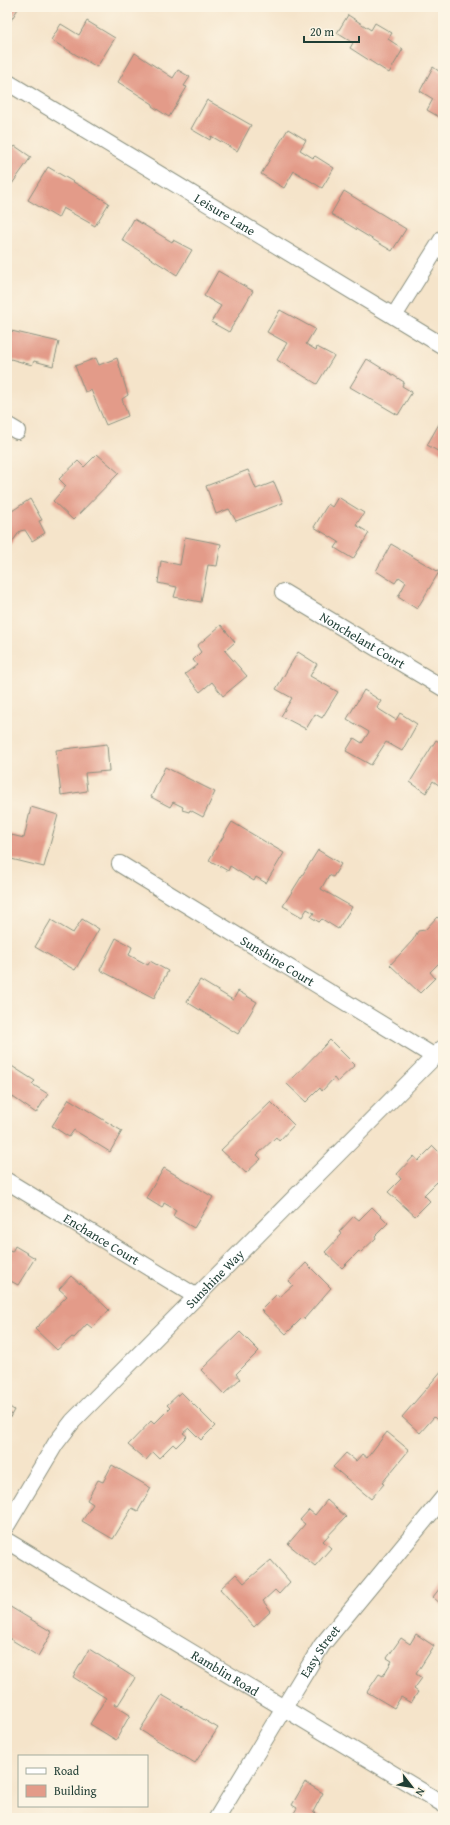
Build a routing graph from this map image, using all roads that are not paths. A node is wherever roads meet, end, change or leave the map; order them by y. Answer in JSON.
{"nodes":[{"id":1,"x":7,"y":82,"type":"edge"},
{"id":2,"x":443,"y":238,"type":"edge"},
{"id":3,"x":394,"y":316,"type":"junction"},
{"id":4,"x":443,"y":346,"type":"edge"},
{"id":5,"x":283,"y":592,"type":"dead end"},
{"id":6,"x":443,"y":688,"type":"edge"},
{"id":7,"x":120,"y":864,"type":"dead end"},
{"id":8,"x":439,"y":1052,"type":"edge"},
{"id":9,"x":7,"y":1181,"type":"edge"},
{"id":10,"x":197,"y":1297,"type":"junction"},
{"id":11,"x":443,"y":1498,"type":"edge"},
{"id":12,"x":7,"y":1525,"type":"edge"},
{"id":13,"x":7,"y":1541,"type":"edge"},
{"id":14,"x":284,"y":1709,"type":"junction"},
{"id":15,"x":443,"y":1804,"type":"edge"},
{"id":16,"x":217,"y":1818,"type":"edge"}],
"edges":[{"from":1,"to":3,"type":"street","name":"Leisure Lane"},
{"from":2,"to":3,"type":"street"},
{"from":3,"to":4,"type":"street","name":"Leisure Lane"},
{"from":5,"to":6,"type":"street","name":"Nonchelant Court"},
{"from":7,"to":8,"type":"street","name":"Sunshine Court"},
{"from":8,"to":10,"type":"street","name":"Sunshine Way"},
{"from":9,"to":10,"type":"street","name":"Enchance Court"},
{"from":10,"to":12,"type":"street","name":"Sunshine Way"},
{"from":11,"to":14,"type":"street","name":"Easy Street"},
{"from":13,"to":14,"type":"street","name":"Ramblin Road"},
{"from":14,"to":15,"type":"street","name":"Ramblin Road"},
{"from":14,"to":16,"type":"street","name":"Easy Street"}]}
